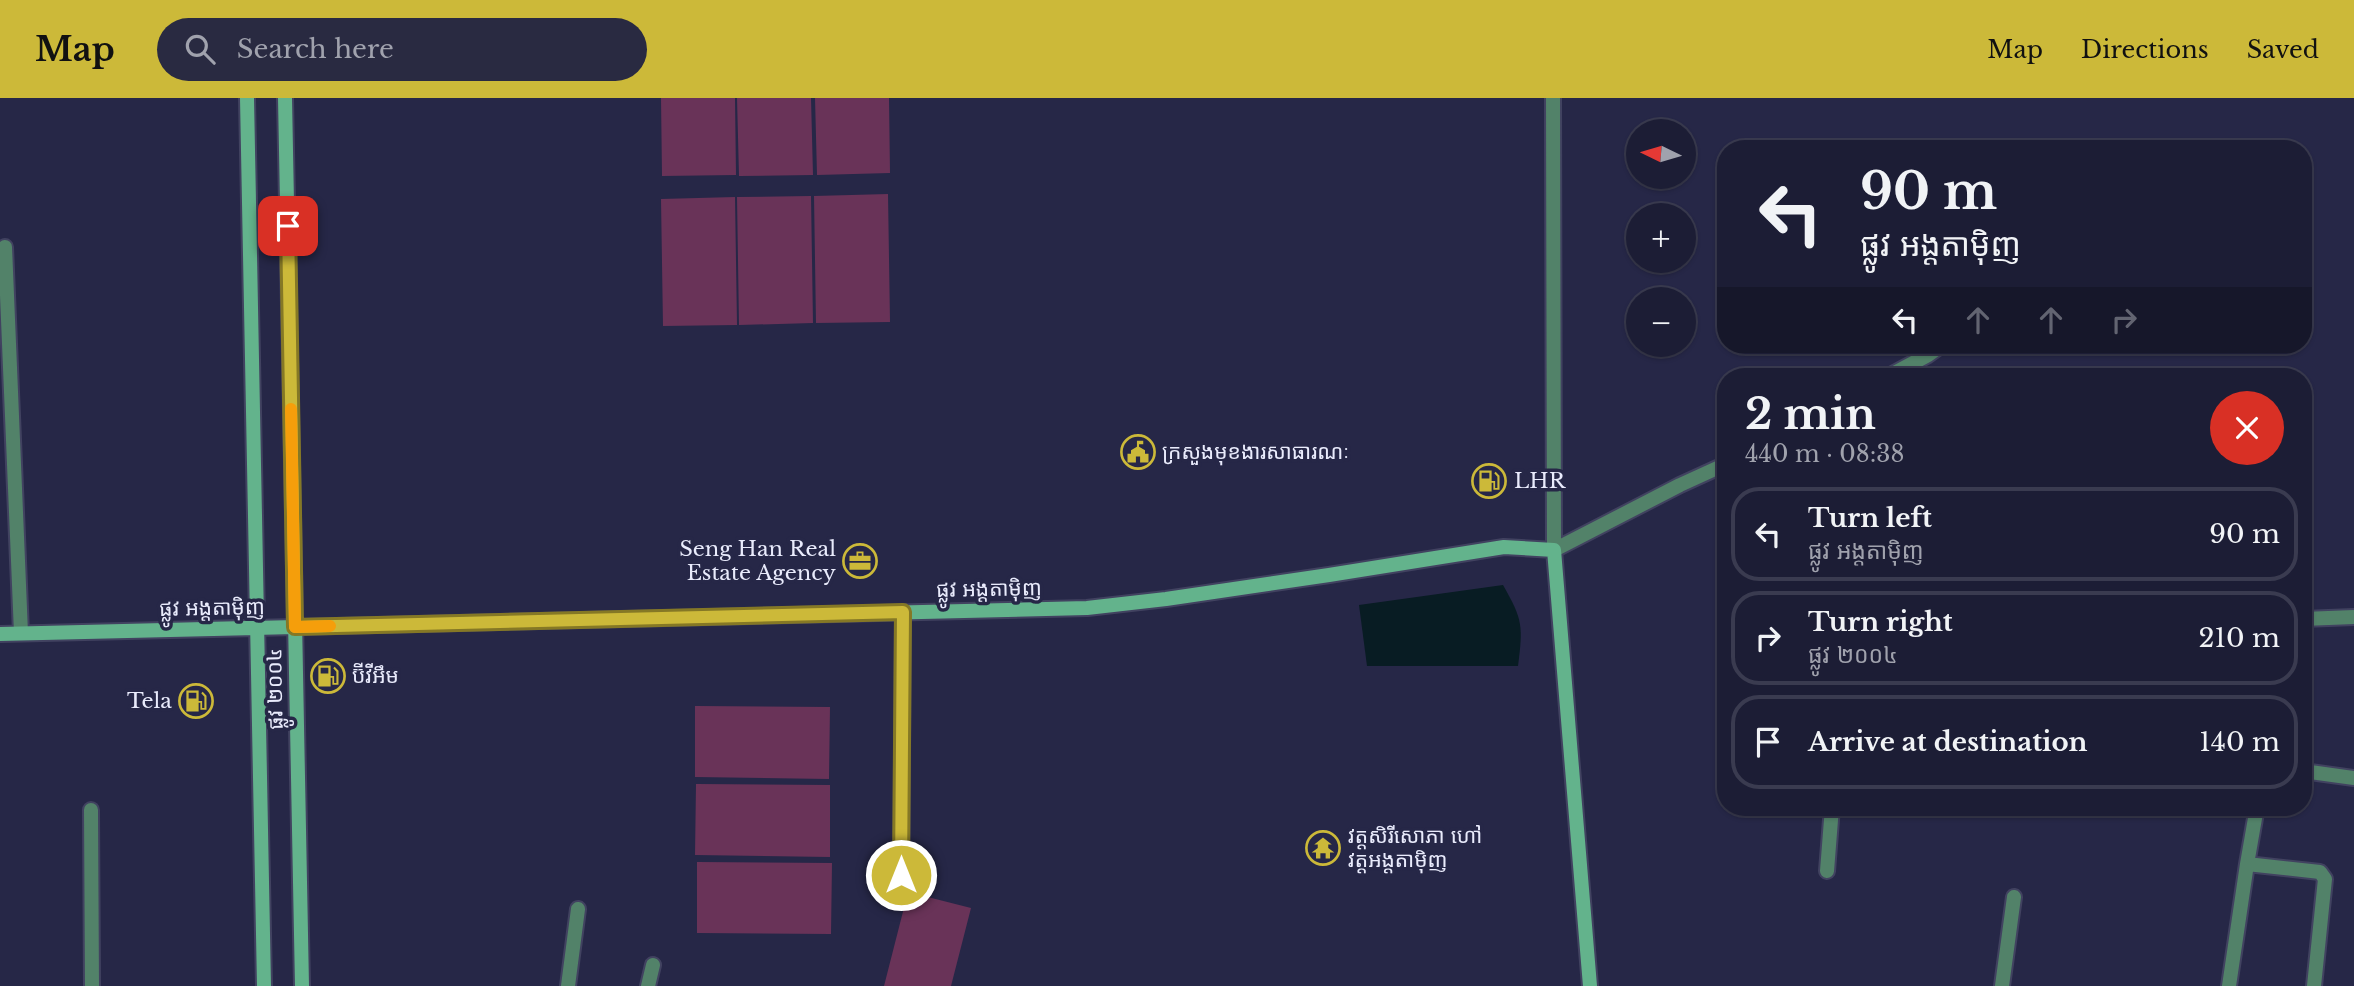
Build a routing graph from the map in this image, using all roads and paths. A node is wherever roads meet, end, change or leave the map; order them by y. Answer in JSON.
{"nodes":[{"id":1,"x":247,"y":98,"type":"edge"},
{"id":2,"x":285,"y":98,"type":"edge"},
{"id":3,"x":1553,"y":98,"type":"edge"},
{"id":4,"x":5,"y":247,"type":"dead end"},
{"id":5,"x":1929,"y":354,"type":"edge"},
{"id":6,"x":1904,"y":368,"type":"edge"},
{"id":7,"x":1717,"y":471,"type":"edge"},
{"id":8,"x":1554,"y":551,"type":"junction"},
{"id":9,"x":0,"y":555,"type":"edge"},
{"id":10,"x":17,"y":555,"type":"junction"},
{"id":11,"x":903,"y":612,"type":"junction"},
{"id":12,"x":2354,"y":617,"type":"edge"},
{"id":13,"x":2312,"y":619,"type":"edge"},
{"id":14,"x":295,"y":627,"type":"junction"},
{"id":15,"x":257,"y":628,"type":"junction"},
{"id":16,"x":22,"y":633,"type":"junction"},
{"id":17,"x":0,"y":634,"type":"edge"},
{"id":18,"x":2312,"y":772,"type":"edge"},
{"id":19,"x":2354,"y":778,"type":"edge"},
{"id":20,"x":91,"y":810,"type":"dead end"},
{"id":21,"x":1831,"y":816,"type":"edge"},
{"id":22,"x":2255,"y":816,"type":"edge"},
{"id":23,"x":2247,"y":864,"type":"junction"},
{"id":24,"x":1827,"y":871,"type":"dead end"},
{"id":25,"x":901,"y":895,"type":"dead end"},
{"id":26,"x":2014,"y":897,"type":"dead end"},
{"id":27,"x":578,"y":909,"type":"dead end"},
{"id":28,"x":653,"y":965,"type":"dead end"},
{"id":29,"x":92,"y":986,"type":"edge"},
{"id":30,"x":264,"y":986,"type":"edge"},
{"id":31,"x":302,"y":986,"type":"edge"},
{"id":32,"x":568,"y":986,"type":"edge"},
{"id":33,"x":648,"y":986,"type":"edge"},
{"id":34,"x":1590,"y":986,"type":"edge"},
{"id":35,"x":2002,"y":986,"type":"edge"},
{"id":36,"x":2230,"y":986,"type":"edge"},
{"id":37,"x":2314,"y":986,"type":"edge"}],
"edges":[{"from":1,"to":15,"type":"street","name":"ផ្លូវ ២០០៤"},
{"from":2,"to":14,"type":"street","name":"ផ្លូវ ២០០៤"},
{"from":3,"to":8,"type":"street"},
{"from":4,"to":10,"type":"street"},
{"from":5,"to":6,"type":"street"},
{"from":7,"to":8,"type":"street"},
{"from":8,"to":11,"type":"street","name":"ផ្លូវ អង្តតាម៉ិញ"},
{"from":8,"to":34,"type":"street"},
{"from":9,"to":10,"type":"street"},
{"from":10,"to":16,"type":"street"},
{"from":11,"to":14,"type":"street","name":"ផ្លូវ អង្តតាម៉ិញ"},
{"from":11,"to":25,"type":"street"},
{"from":12,"to":13,"type":"street"},
{"from":14,"to":15,"type":"street","name":"ផ្លូវ អង្តតាម៉ិញ"},
{"from":14,"to":31,"type":"street","name":"ផ្លូវ ២០០៤"},
{"from":15,"to":16,"type":"street","name":"ផ្លូវ អង្តតាម៉ិញ"},
{"from":15,"to":30,"type":"street","name":"ផ្លូវ ២០០៤"},
{"from":16,"to":17,"type":"street","name":"ផ្លូវ អង្តតាម៉ិញ"},
{"from":18,"to":19,"type":"street"},
{"from":20,"to":29,"type":"street"},
{"from":21,"to":24,"type":"street"},
{"from":22,"to":23,"type":"street"},
{"from":23,"to":36,"type":"street"},
{"from":23,"to":37,"type":"street"},
{"from":26,"to":35,"type":"street"},
{"from":27,"to":32,"type":"street"},
{"from":28,"to":33,"type":"street"}]}
